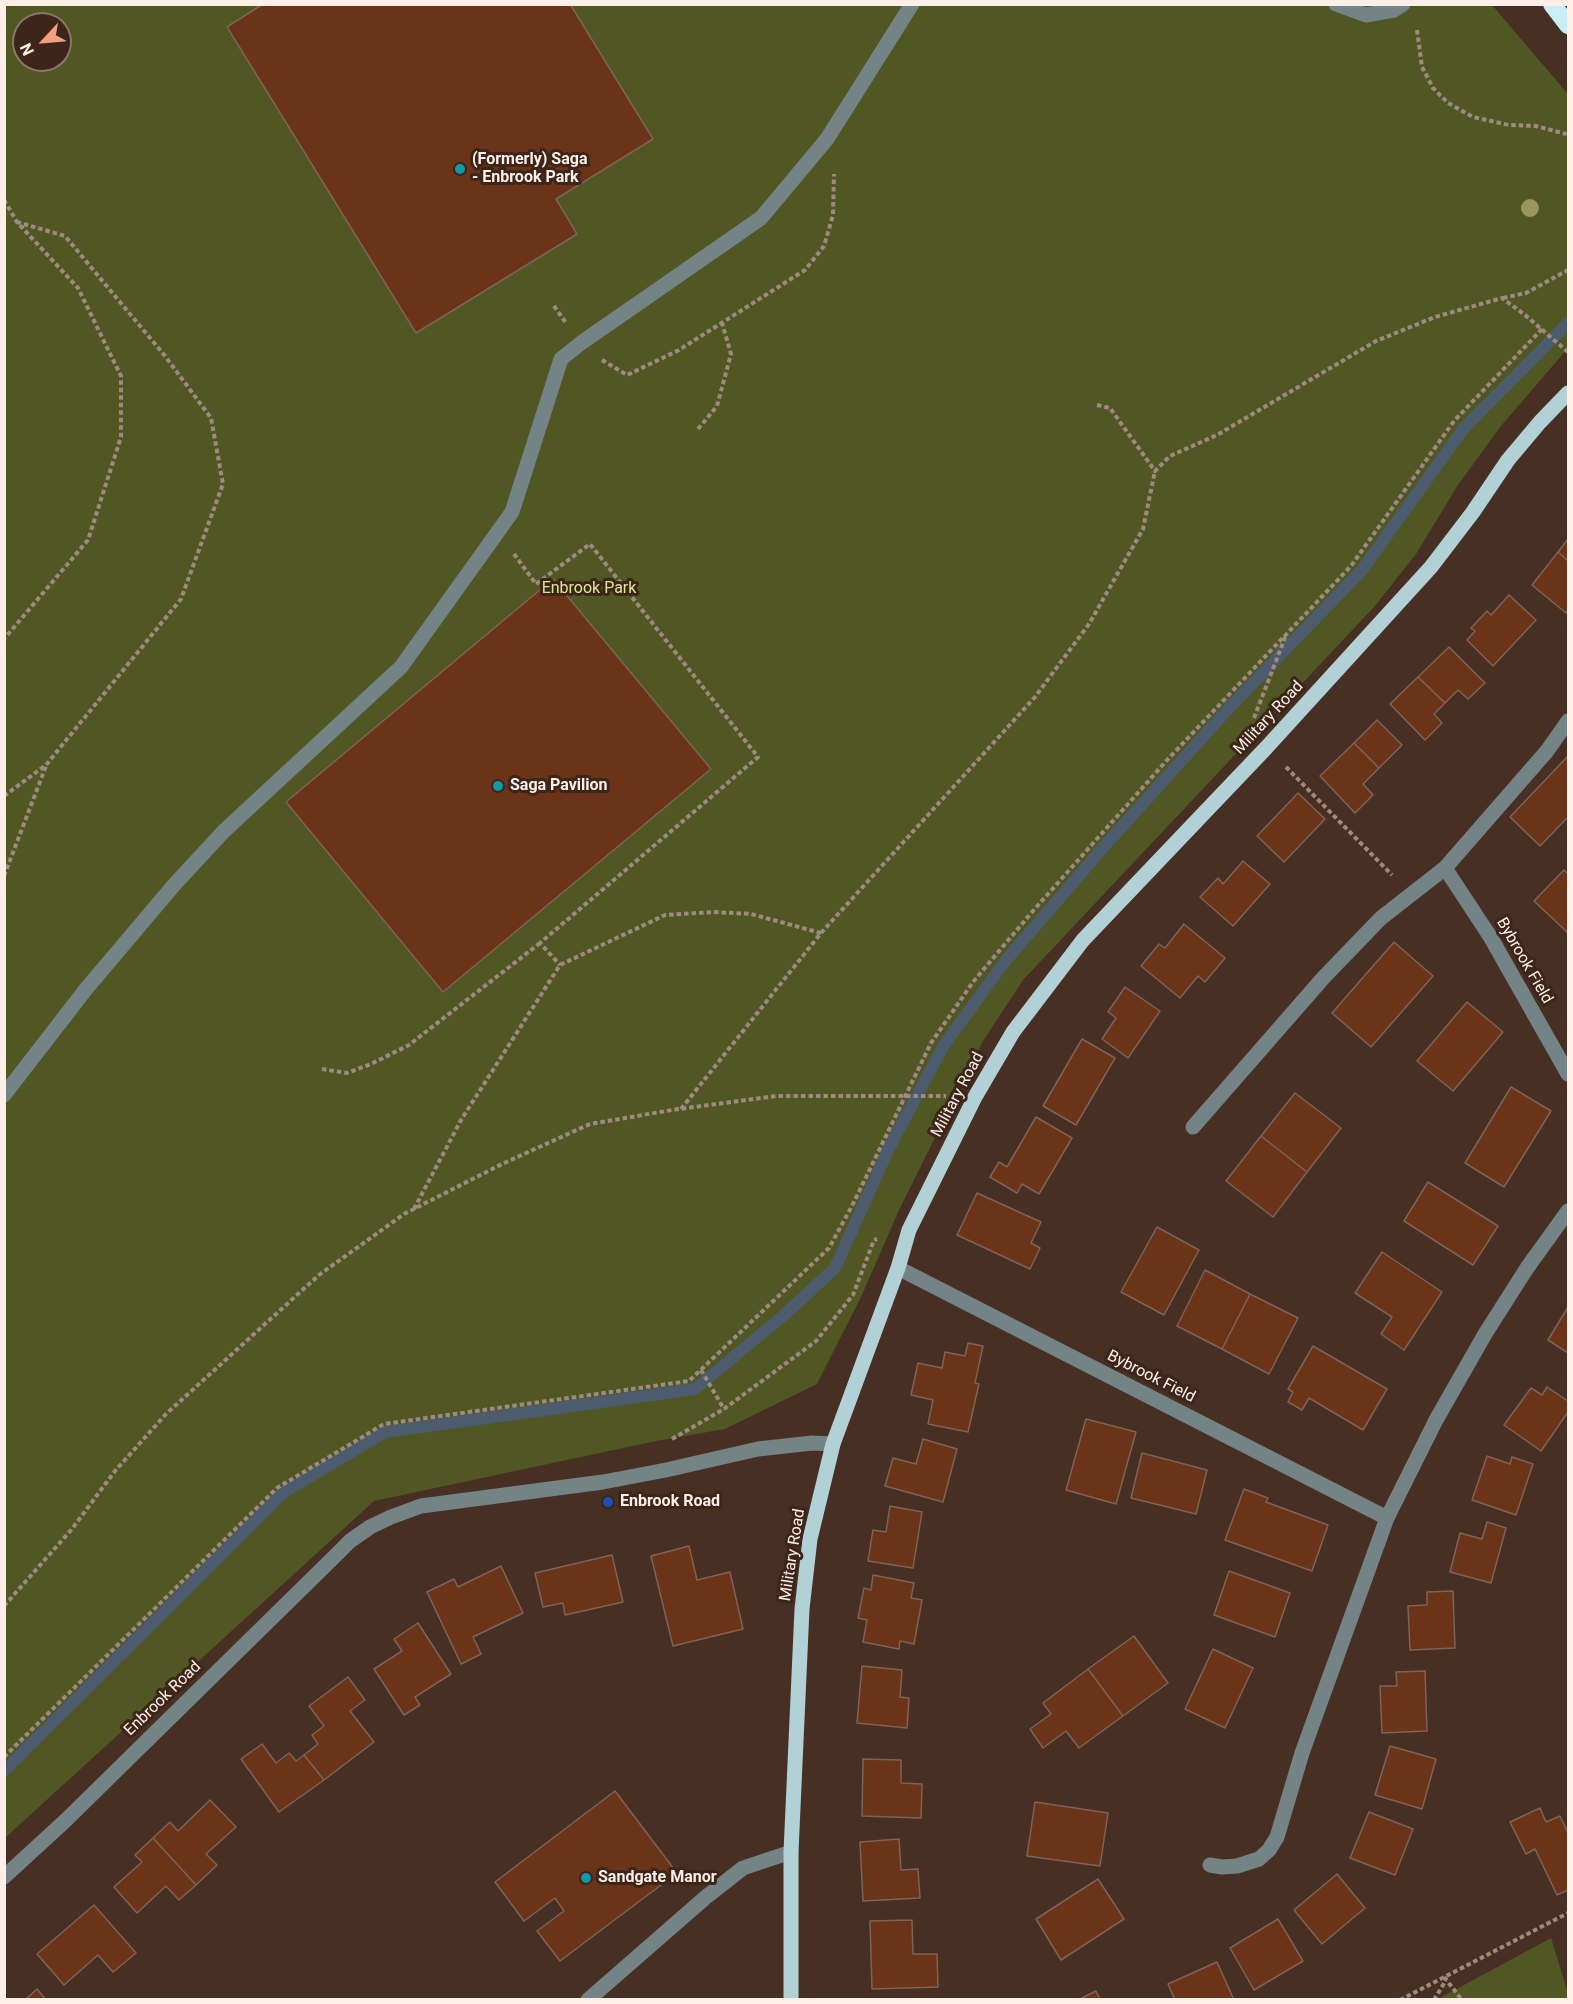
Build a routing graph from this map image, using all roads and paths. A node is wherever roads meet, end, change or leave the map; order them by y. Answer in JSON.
{"nodes":[{"id":1,"x":912,"y":4,"type":"edge"},
{"id":2,"x":1336,"y":4,"type":"edge"},
{"id":3,"x":1403,"y":4,"type":"edge"},
{"id":4,"x":1552,"y":4,"type":"edge"},
{"id":5,"x":1569,"y":25,"type":"edge"},
{"id":6,"x":1417,"y":30,"type":"dead end"},
{"id":7,"x":1569,"y":137,"type":"edge"},
{"id":8,"x":826,"y":139,"type":"junction"},
{"id":9,"x":4,"y":201,"type":"edge"},
{"id":10,"x":17,"y":222,"type":"junction"},
{"id":11,"x":1569,"y":270,"type":"edge"},
{"id":12,"x":1502,"y":298,"type":"junction"},
{"id":13,"x":554,"y":306,"type":"dead end"},
{"id":14,"x":723,"y":323,"type":"junction"},
{"id":15,"x":1542,"y":329,"type":"junction"},
{"id":16,"x":581,"y":344,"type":"junction"},
{"id":17,"x":1567,"y":350,"type":"edge"},
{"id":18,"x":1569,"y":393,"type":"edge"},
{"id":19,"x":1097,"y":405,"type":"dead end"},
{"id":20,"x":698,"y":429,"type":"dead end"},
{"id":21,"x":1155,"y":471,"type":"junction"},
{"id":22,"x":498,"y":532,"type":"junction"},
{"id":23,"x":1287,"y":633,"type":"junction"},
{"id":24,"x":4,"y":639,"type":"edge"},
{"id":25,"x":1569,"y":721,"type":"edge"},
{"id":26,"x":1252,"y":722,"type":"dead end"},
{"id":27,"x":1279,"y":759,"type":"dead end"},
{"id":28,"x":46,"y":765,"type":"junction"},
{"id":29,"x":4,"y":796,"type":"edge"},
{"id":30,"x":1445,"y":868,"type":"junction"},
{"id":31,"x":4,"y":876,"type":"edge"},
{"id":32,"x":1412,"y":894,"type":"junction"},
{"id":33,"x":821,"y":933,"type":"junction"},
{"id":34,"x":540,"y":943,"type":"junction"},
{"id":35,"x":560,"y":965,"type":"junction"},
{"id":36,"x":322,"y":1068,"type":"dead end"},
{"id":37,"x":1569,"y":1074,"type":"edge"},
{"id":38,"x":4,"y":1095,"type":"edge"},
{"id":39,"x":929,"y":1095,"type":"dead end"},
{"id":40,"x":904,"y":1096,"type":"junction"},
{"id":41,"x":681,"y":1109,"type":"junction"},
{"id":42,"x":1194,"y":1127,"type":"dead end"},
{"id":43,"x":414,"y":1209,"type":"junction"},
{"id":44,"x":1569,"y":1211,"type":"edge"},
{"id":45,"x":909,"y":1230,"type":"junction"},
{"id":46,"x":898,"y":1268,"type":"junction"},
{"id":47,"x":701,"y":1370,"type":"junction"},
{"id":48,"x":724,"y":1408,"type":"junction"},
{"id":49,"x":833,"y":1444,"type":"junction"},
{"id":50,"x":662,"y":1445,"type":"dead end"},
{"id":51,"x":1387,"y":1518,"type":"junction"},
{"id":52,"x":4,"y":1606,"type":"edge"},
{"id":53,"x":4,"y":1757,"type":"edge"},
{"id":54,"x":791,"y":1852,"type":"junction"},
{"id":55,"x":1210,"y":1865,"type":"dead end"},
{"id":56,"x":4,"y":1877,"type":"edge"},
{"id":57,"x":1569,"y":1912,"type":"edge"},
{"id":58,"x":1445,"y":1978,"type":"junction"},
{"id":59,"x":588,"y":2000,"type":"edge"},
{"id":60,"x":791,"y":2000,"type":"edge"},
{"id":61,"x":1400,"y":2000,"type":"edge"},
{"id":62,"x":1434,"y":2000,"type":"edge"},
{"id":63,"x":1462,"y":2000,"type":"edge"}],
"edges":[{"from":1,"to":8,"type":"street"},
{"from":2,"to":3,"type":"street"},
{"from":4,"to":5,"type":"highway"},
{"from":6,"to":7,"type":"path"},
{"from":8,"to":14,"type":"path"},
{"from":8,"to":16,"type":"street"},
{"from":9,"to":10,"type":"path"},
{"from":10,"to":24,"type":"path"},
{"from":10,"to":28,"type":"path"},
{"from":11,"to":12,"type":"path"},
{"from":12,"to":15,"type":"path"},
{"from":12,"to":21,"type":"path"},
{"from":13,"to":16,"type":"path"},
{"from":14,"to":16,"type":"path"},
{"from":14,"to":20,"type":"path"},
{"from":15,"to":17,"type":"path"},
{"from":15,"to":23,"type":"path"},
{"from":16,"to":22,"type":"street"},
{"from":18,"to":45,"type":"main road","name":"Military Road"},
{"from":19,"to":21,"type":"path"},
{"from":21,"to":33,"type":"path"},
{"from":22,"to":34,"type":"path"},
{"from":22,"to":38,"type":"street"},
{"from":23,"to":26,"type":"path"},
{"from":23,"to":40,"type":"path"},
{"from":25,"to":30,"type":"street"},
{"from":27,"to":32,"type":"path"},
{"from":28,"to":29,"type":"path"},
{"from":28,"to":31,"type":"path"},
{"from":30,"to":32,"type":"street"},
{"from":30,"to":37,"type":"street","name":"Bybrook Field"},
{"from":32,"to":42,"type":"street"},
{"from":33,"to":35,"type":"path"},
{"from":33,"to":41,"type":"path"},
{"from":34,"to":35,"type":"path"},
{"from":34,"to":36,"type":"path"},
{"from":35,"to":43,"type":"path"},
{"from":39,"to":40,"type":"path"},
{"from":40,"to":41,"type":"path"},
{"from":40,"to":47,"type":"path"},
{"from":41,"to":43,"type":"path"},
{"from":43,"to":52,"type":"path"},
{"from":44,"to":51,"type":"street"},
{"from":45,"to":46,"type":"main road","name":"Military Road"},
{"from":45,"to":48,"type":"path"},
{"from":46,"to":49,"type":"main road","name":"Military Road"},
{"from":46,"to":51,"type":"street","name":"Bybrook Field"},
{"from":47,"to":48,"type":"path"},
{"from":47,"to":53,"type":"path"},
{"from":48,"to":50,"type":"path"},
{"from":49,"to":54,"type":"main road","name":"Military Road"},
{"from":49,"to":56,"type":"street","name":"Enbrook Road"},
{"from":51,"to":55,"type":"street"},
{"from":54,"to":59,"type":"street"},
{"from":54,"to":60,"type":"main road","name":"Military Road"},
{"from":57,"to":58,"type":"path"},
{"from":58,"to":61,"type":"path"},
{"from":58,"to":62,"type":"path"},
{"from":58,"to":63,"type":"path"}]}
